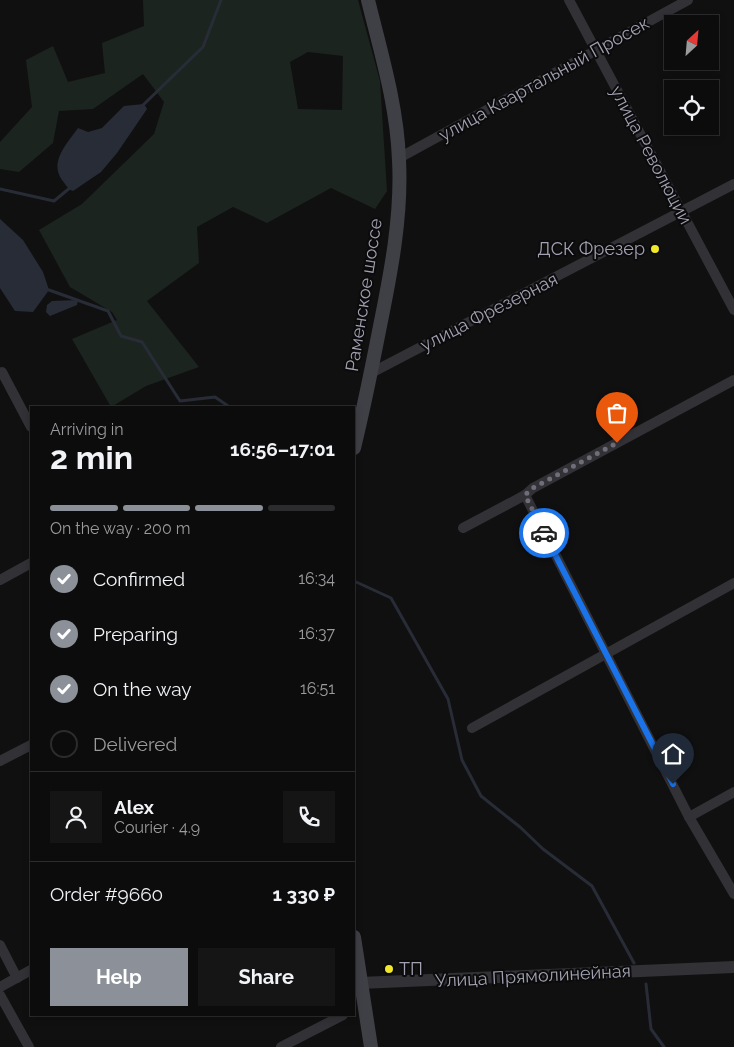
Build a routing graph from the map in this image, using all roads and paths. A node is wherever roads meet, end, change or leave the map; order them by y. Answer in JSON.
{"nodes":[{"id":1,"x":368,"y":0,"type":"edge"},
{"id":2,"x":569,"y":0,"type":"edge"},
{"id":3,"x":688,"y":0,"type":"edge"},
{"id":4,"x":594,"y":50,"type":"junction"},
{"id":5,"x":399,"y":158,"type":"junction"},
{"id":6,"x":734,"y":184,"type":"edge"},
{"id":7,"x":681,"y":212,"type":"junction"},
{"id":8,"x":734,"y":310,"type":"edge"},
{"id":9,"x":1,"y":373,"type":"edge"},
{"id":10,"x":371,"y":373,"type":"junction"},
{"id":11,"x":734,"y":380,"type":"edge"},
{"id":12,"x":30,"y":425,"type":"edge"},
{"id":13,"x":355,"y":444,"type":"edge"},
{"id":14,"x":525,"y":495,"type":"junction"},
{"id":15,"x":463,"y":528,"type":"dead end"},
{"id":16,"x":30,"y":564,"type":"edge"},
{"id":17,"x":0,"y":580,"type":"edge"},
{"id":18,"x":734,"y":583,"type":"edge"},
{"id":19,"x":606,"y":654,"type":"junction"},
{"id":20,"x":472,"y":728,"type":"dead end"},
{"id":21,"x":30,"y":746,"type":"edge"},
{"id":22,"x":0,"y":761,"type":"edge"},
{"id":23,"x":734,"y":792,"type":"edge"},
{"id":24,"x":689,"y":817,"type":"junction"},
{"id":25,"x":734,"y":894,"type":"edge"},
{"id":26,"x":0,"y":945,"type":"edge"},
{"id":27,"x":355,"y":945,"type":"edge"},
{"id":28,"x":734,"y":967,"type":"edge"},
{"id":29,"x":30,"y":971,"type":"edge"},
{"id":30,"x":18,"y":978,"type":"junction"},
{"id":31,"x":360,"y":983,"type":"junction"},
{"id":32,"x":0,"y":987,"type":"edge"},
{"id":33,"x":0,"y":995,"type":"edge"},
{"id":34,"x":359,"y":1007,"type":"edge"},
{"id":35,"x":341,"y":1016,"type":"edge"},
{"id":36,"x":29,"y":1047,"type":"edge"},
{"id":37,"x":281,"y":1047,"type":"edge"},
{"id":38,"x":371,"y":1047,"type":"edge"}],
"edges":[{"from":1,"to":5,"type":"main road","name":"Раменское шоссе"},
{"from":2,"to":4,"type":"street","name":"улица Революции"},
{"from":3,"to":4,"type":"street","name":"улица Квартальный Просек"},
{"from":4,"to":5,"type":"street","name":"улица Квартальный Просек"},
{"from":4,"to":7,"type":"street","name":"улица Революции"},
{"from":5,"to":10,"type":"main road","name":"Раменское шоссе"},
{"from":6,"to":7,"type":"street","name":"улица Фрезерная"},
{"from":7,"to":8,"type":"street","name":"улица Революции"},
{"from":7,"to":10,"type":"street","name":"улица Фрезерная"},
{"from":9,"to":12,"type":"street"},
{"from":10,"to":13,"type":"main road","name":"Раменское шоссе"},
{"from":11,"to":14,"type":"street"},
{"from":14,"to":15,"type":"street"},
{"from":14,"to":19,"type":"street"},
{"from":16,"to":17,"type":"street"},
{"from":18,"to":19,"type":"street"},
{"from":19,"to":20,"type":"street"},
{"from":19,"to":24,"type":"street"},
{"from":21,"to":22,"type":"street"},
{"from":23,"to":24,"type":"street"},
{"from":24,"to":25,"type":"street"},
{"from":26,"to":30,"type":"street"},
{"from":27,"to":31,"type":"main road"},
{"from":28,"to":31,"type":"street","name":"Улица Прямолинейная"},
{"from":29,"to":30,"type":"street"},
{"from":30,"to":32,"type":"street"},
{"from":31,"to":34,"type":"main road"},
{"from":33,"to":36,"type":"street"},
{"from":34,"to":38,"type":"main road"},
{"from":35,"to":37,"type":"street"}]}
